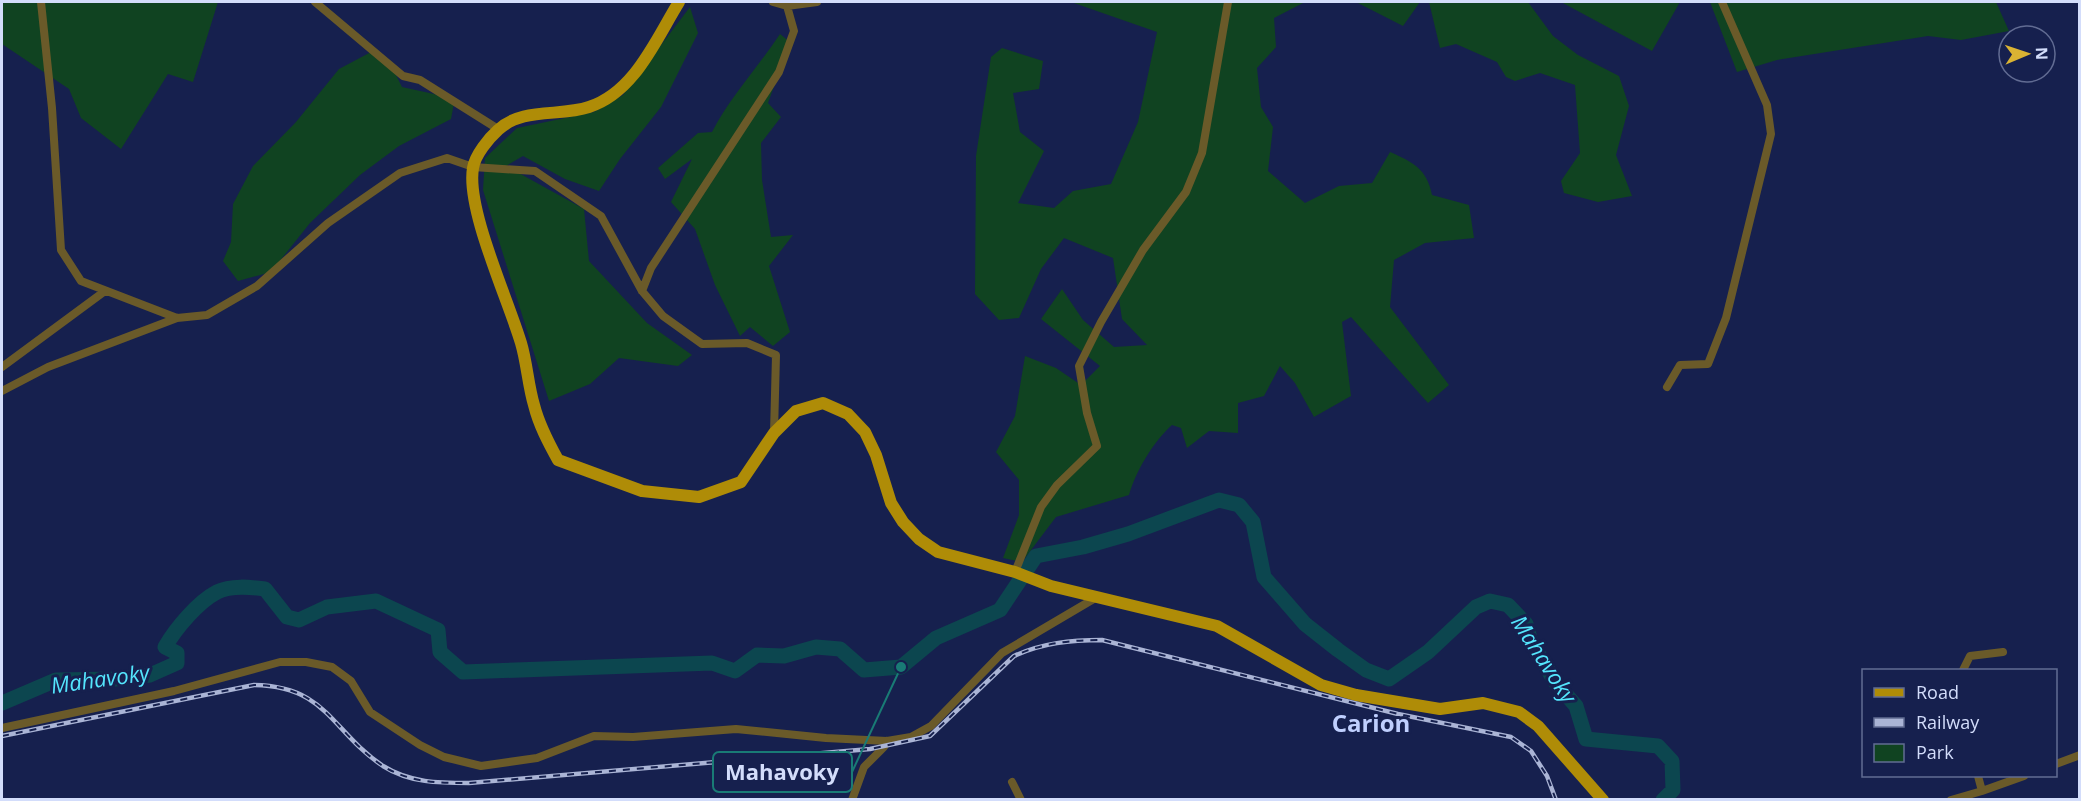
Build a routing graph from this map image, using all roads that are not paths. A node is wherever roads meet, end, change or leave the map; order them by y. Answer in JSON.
{"nodes":[{"id":1,"x":41,"y":2,"type":"edge"},
{"id":2,"x":315,"y":2,"type":"edge"},
{"id":3,"x":679,"y":2,"type":"edge"},
{"id":4,"x":773,"y":2,"type":"edge"},
{"id":5,"x":817,"y":2,"type":"edge"},
{"id":6,"x":1228,"y":2,"type":"edge"},
{"id":7,"x":1722,"y":2,"type":"edge"},
{"id":8,"x":787,"y":6,"type":"junction"},
{"id":9,"x":498,"y":129,"type":"junction"},
{"id":10,"x":473,"y":167,"type":"junction"},
{"id":11,"x":105,"y":291,"type":"junction"},
{"id":12,"x":642,"y":291,"type":"junction"},
{"id":13,"x":177,"y":318,"type":"junction"},
{"id":14,"x":2,"y":367,"type":"edge"},
{"id":15,"x":1667,"y":387,"type":"dead end"},
{"id":16,"x":2,"y":391,"type":"edge"},
{"id":17,"x":774,"y":433,"type":"junction"},
{"id":18,"x":1015,"y":572,"type":"junction"},
{"id":19,"x":1097,"y":597,"type":"junction"},
{"id":20,"x":2003,"y":652,"type":"dead end"},
{"id":21,"x":1964,"y":669,"type":"edge"},
{"id":22,"x":2,"y":728,"type":"edge"},
{"id":23,"x":886,"y":741,"type":"junction"},
{"id":24,"x":2079,"y":755,"type":"edge"},
{"id":25,"x":2057,"y":763,"type":"edge"},
{"id":26,"x":1978,"y":777,"type":"edge"},
{"id":27,"x":2021,"y":777,"type":"edge"},
{"id":28,"x":1012,"y":782,"type":"dead end"},
{"id":29,"x":1982,"y":791,"type":"junction"},
{"id":30,"x":852,"y":800,"type":"edge"},
{"id":31,"x":1021,"y":800,"type":"edge"},
{"id":32,"x":1603,"y":800,"type":"edge"},
{"id":33,"x":1951,"y":800,"type":"edge"}],
"edges":[{"from":1,"to":11,"type":"street"},
{"from":2,"to":9,"type":"street"},
{"from":3,"to":9,"type":"main road"},
{"from":4,"to":8,"type":"street"},
{"from":5,"to":8,"type":"street"},
{"from":6,"to":18,"type":"street"},
{"from":7,"to":15,"type":"street"},
{"from":8,"to":12,"type":"street"},
{"from":9,"to":10,"type":"main road"},
{"from":10,"to":12,"type":"street"},
{"from":10,"to":13,"type":"street"},
{"from":10,"to":17,"type":"main road"},
{"from":11,"to":13,"type":"street"},
{"from":11,"to":14,"type":"street"},
{"from":12,"to":17,"type":"street"},
{"from":13,"to":16,"type":"street"},
{"from":17,"to":18,"type":"main road"},
{"from":18,"to":19,"type":"main road"},
{"from":19,"to":23,"type":"street"},
{"from":19,"to":32,"type":"main road"},
{"from":20,"to":21,"type":"street"},
{"from":22,"to":23,"type":"street"},
{"from":23,"to":30,"type":"street"},
{"from":24,"to":25,"type":"street"},
{"from":26,"to":29,"type":"street"},
{"from":27,"to":29,"type":"street"},
{"from":28,"to":31,"type":"street"},
{"from":29,"to":33,"type":"street"}]}
